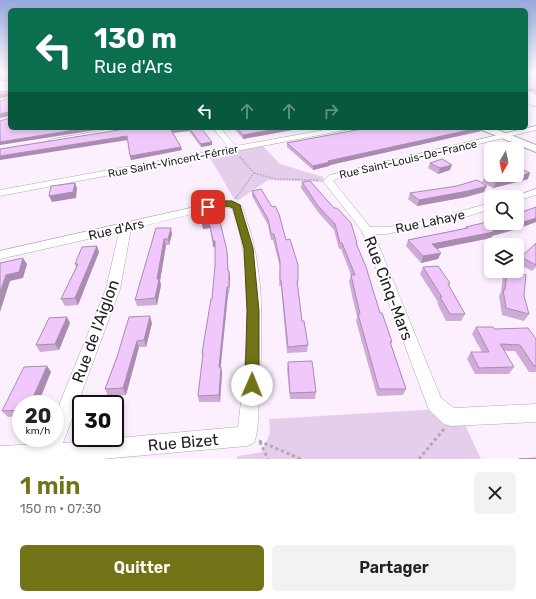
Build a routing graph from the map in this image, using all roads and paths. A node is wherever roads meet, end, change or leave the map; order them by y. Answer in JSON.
{"nodes":[{"id":1,"x":536,"y":128,"type":"edge"},
{"id":2,"x":118,"y":130,"type":"edge"},
{"id":3,"x":218,"y":130,"type":"edge"},
{"id":4,"x":335,"y":130,"type":"edge"},
{"id":5,"x":490,"y":130,"type":"edge"},
{"id":6,"x":504,"y":136,"type":"junction"},
{"id":7,"x":46,"y":141,"type":"edge"},
{"id":8,"x":234,"y":149,"type":"junction"},
{"id":9,"x":536,"y":149,"type":"edge"},
{"id":10,"x":254,"y":173,"type":"junction"},
{"id":11,"x":328,"y":180,"type":"junction"},
{"id":12,"x":536,"y":192,"type":"edge"},
{"id":13,"x":0,"y":193,"type":"edge"},
{"id":14,"x":524,"y":196,"type":"edge"},
{"id":15,"x":232,"y":204,"type":"junction"},
{"id":16,"x":484,"y":208,"type":"edge"},
{"id":17,"x":126,"y":227,"type":"junction"},
{"id":18,"x":367,"y":230,"type":"junction"},
{"id":19,"x":0,"y":255,"type":"edge"},
{"id":20,"x":536,"y":412,"type":"edge"},
{"id":21,"x":451,"y":417,"type":"junction"},
{"id":22,"x":253,"y":438,"type":"junction"},
{"id":23,"x":49,"y":454,"type":"junction"},
{"id":24,"x":0,"y":456,"type":"edge"},
{"id":25,"x":268,"y":459,"type":"edge"},
{"id":26,"x":301,"y":459,"type":"edge"},
{"id":27,"x":419,"y":459,"type":"edge"}],
"edges":[{"from":1,"to":6,"type":"street","name":"Rue Saint-Louis-De-France"},
{"from":2,"to":7,"type":"street"},
{"from":3,"to":8,"type":"street"},
{"from":4,"to":8,"type":"street","name":"Rue Saint-Vincent-Férrier"},
{"from":5,"to":6,"type":"street"},
{"from":6,"to":9,"type":"street"},
{"from":6,"to":11,"type":"street","name":"Rue Saint-Louis-De-France"},
{"from":8,"to":10,"type":"path"},
{"from":8,"to":13,"type":"street","name":"Rue Saint-Vincent-Férrier"},
{"from":10,"to":11,"type":"path"},
{"from":10,"to":15,"type":"path"},
{"from":11,"to":18,"type":"street","name":"Rue Cinq-Mars"},
{"from":12,"to":14,"type":"street"},
{"from":15,"to":17,"type":"street","name":"Rue d'Ars"},
{"from":15,"to":22,"type":"street"},
{"from":16,"to":18,"type":"street","name":"Rue Lahaye"},
{"from":17,"to":19,"type":"street","name":"Rue d'Ars"},
{"from":17,"to":23,"type":"street","name":"Rue de l'Aiglon"},
{"from":18,"to":21,"type":"street","name":"Rue Cinq-Mars"},
{"from":20,"to":21,"type":"street"},
{"from":21,"to":27,"type":"path"},
{"from":22,"to":23,"type":"street","name":"Rue Bizet"},
{"from":22,"to":25,"type":"path"},
{"from":22,"to":26,"type":"path"},
{"from":23,"to":24,"type":"street","name":"Rue Bizet"}]}
